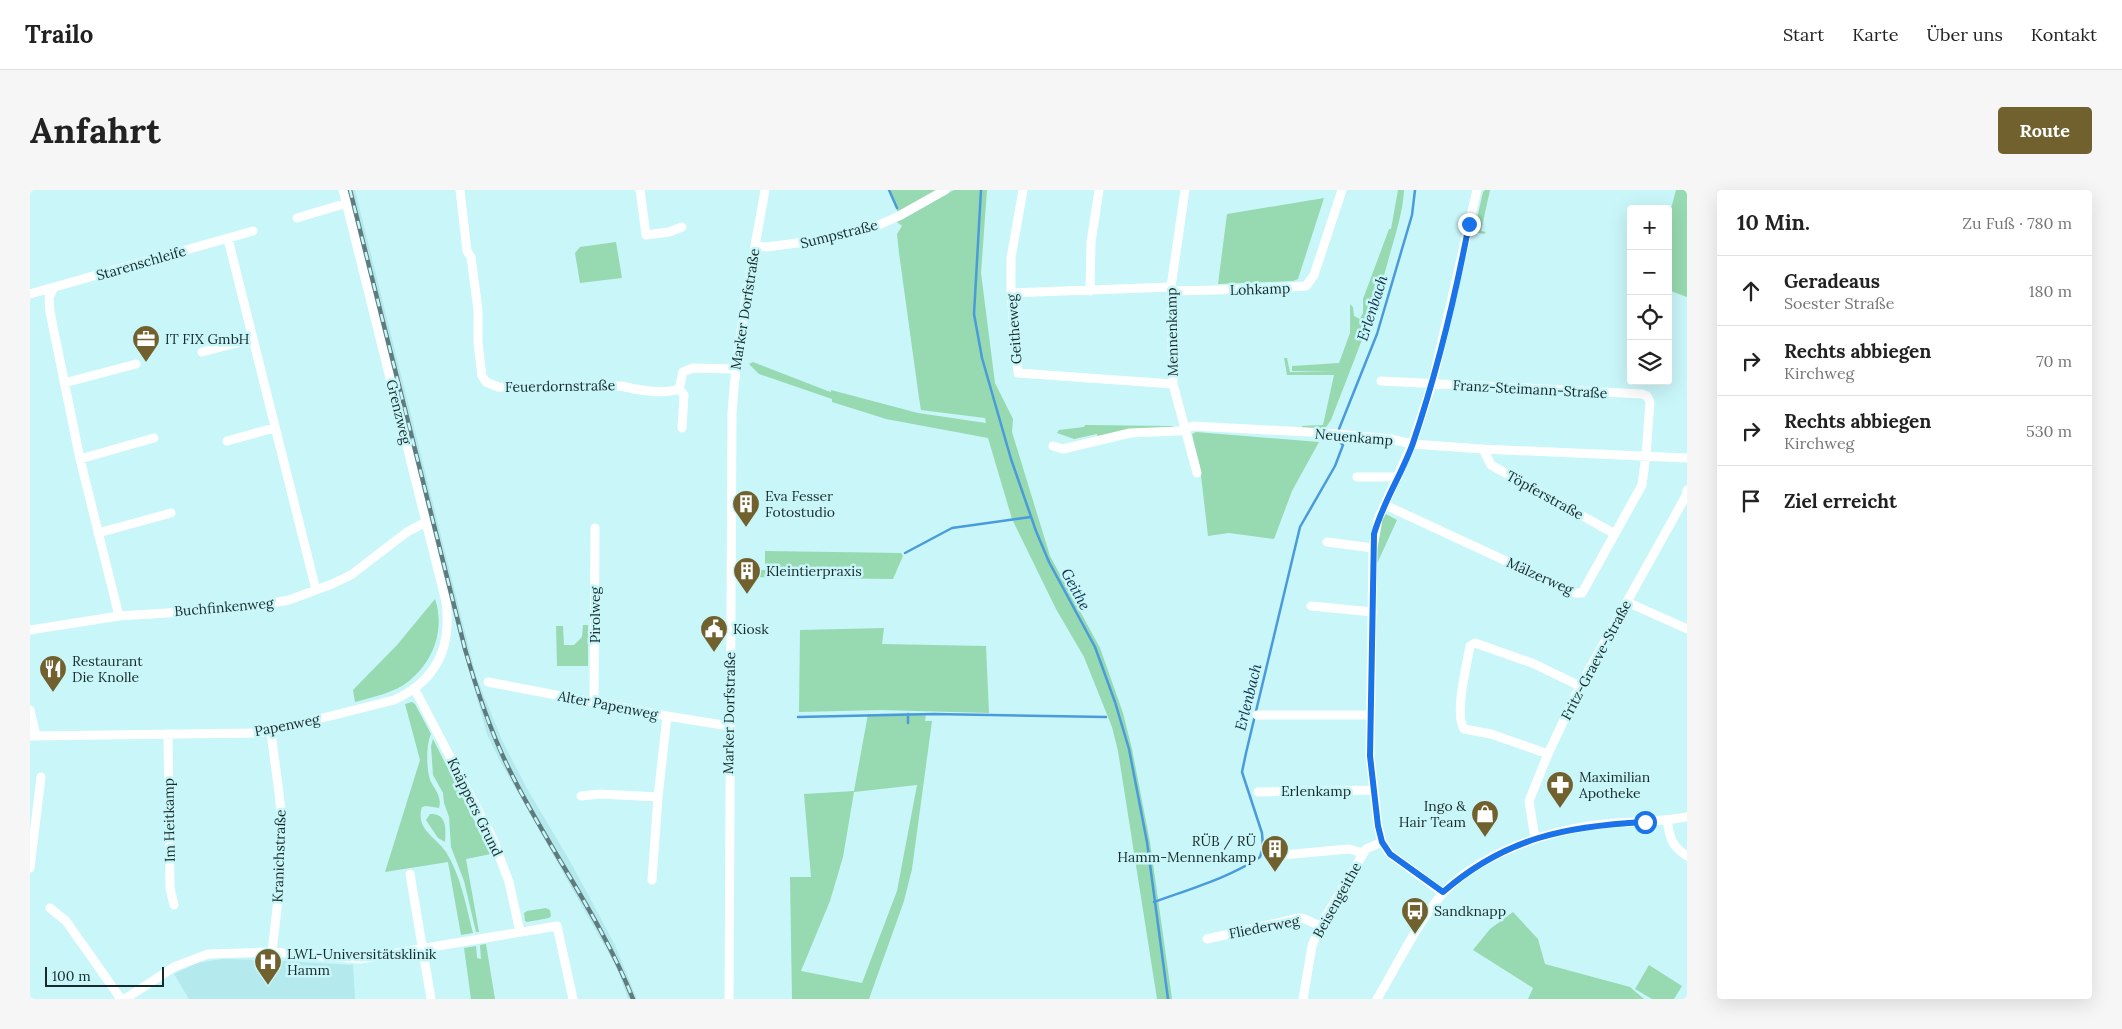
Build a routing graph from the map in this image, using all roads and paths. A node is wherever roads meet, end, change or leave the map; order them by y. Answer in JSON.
{"nodes":[{"id":1,"x":344,"y":190,"type":"edge"},
{"id":2,"x":460,"y":190,"type":"edge"},
{"id":3,"x":640,"y":190,"type":"edge"},
{"id":4,"x":765,"y":190,"type":"edge"},
{"id":5,"x":945,"y":190,"type":"edge"},
{"id":6,"x":1024,"y":190,"type":"edge"},
{"id":7,"x":1099,"y":190,"type":"edge"},
{"id":8,"x":1185,"y":190,"type":"edge"},
{"id":9,"x":1342,"y":190,"type":"edge"},
{"id":10,"x":1477,"y":190,"type":"edge"},
{"id":11,"x":347,"y":203,"type":"junction"},
{"id":12,"x":297,"y":218,"type":"dead end"},
{"id":13,"x":682,"y":227,"type":"dead end"},
{"id":14,"x":253,"y":231,"type":"dead end"},
{"id":15,"x":228,"y":239,"type":"junction"},
{"id":16,"x":756,"y":246,"type":"junction"},
{"id":17,"x":54,"y":287,"type":"junction"},
{"id":18,"x":1171,"y":289,"type":"junction"},
{"id":19,"x":1090,"y":290,"type":"junction"},
{"id":20,"x":1011,"y":293,"type":"junction"},
{"id":21,"x":30,"y":294,"type":"edge"},
{"id":22,"x":252,"y":339,"type":"junction"},
{"id":23,"x":202,"y":352,"type":"dead end"},
{"id":24,"x":136,"y":364,"type":"dead end"},
{"id":25,"x":735,"y":369,"type":"junction"},
{"id":26,"x":1381,"y":381,"type":"dead end"},
{"id":27,"x":64,"y":383,"type":"junction"},
{"id":28,"x":1173,"y":384,"type":"junction"},
{"id":29,"x":1432,"y":384,"type":"junction"},
{"id":30,"x":679,"y":389,"type":"junction"},
{"id":31,"x":274,"y":428,"type":"junction"},
{"id":32,"x":682,"y":428,"type":"dead end"},
{"id":33,"x":1185,"y":428,"type":"junction"},
{"id":34,"x":154,"y":438,"type":"dead end"},
{"id":35,"x":226,"y":441,"type":"dead end"},
{"id":36,"x":1412,"y":444,"type":"junction"},
{"id":37,"x":1053,"y":446,"type":"dead end"},
{"id":38,"x":1483,"y":449,"type":"junction"},
{"id":39,"x":1646,"y":455,"type":"junction"},
{"id":40,"x":1687,"y":458,"type":"edge"},
{"id":41,"x":80,"y":459,"type":"junction"},
{"id":42,"x":1197,"y":472,"type":"dead end"},
{"id":43,"x":1357,"y":477,"type":"dead end"},
{"id":44,"x":1398,"y":477,"type":"junction"},
{"id":45,"x":1687,"y":493,"type":"edge"},
{"id":46,"x":1385,"y":505,"type":"junction"},
{"id":47,"x":171,"y":513,"type":"dead end"},
{"id":48,"x":426,"y":522,"type":"junction"},
{"id":49,"x":596,"y":528,"type":"dead end"},
{"id":50,"x":98,"y":533,"type":"junction"},
{"id":51,"x":1615,"y":534,"type":"junction"},
{"id":52,"x":1327,"y":542,"type":"dead end"},
{"id":53,"x":1373,"y":548,"type":"junction"},
{"id":54,"x":316,"y":590,"type":"junction"},
{"id":55,"x":1627,"y":602,"type":"junction"},
{"id":56,"x":1311,"y":606,"type":"dead end"},
{"id":57,"x":1373,"y":612,"type":"junction"},
{"id":58,"x":119,"y":616,"type":"junction"},
{"id":59,"x":1687,"y":629,"type":"edge"},
{"id":60,"x":30,"y":630,"type":"edge"},
{"id":61,"x":447,"y":634,"type":"joint"},
{"id":62,"x":488,"y":682,"type":"dead end"},
{"id":63,"x":1580,"y":686,"type":"junction"},
{"id":64,"x":414,"y":688,"type":"junction"},
{"id":65,"x":594,"y":702,"type":"junction"},
{"id":66,"x":30,"y":710,"type":"edge"},
{"id":67,"x":1257,"y":715,"type":"dead end"},
{"id":68,"x":1370,"y":715,"type":"junction"},
{"id":69,"x":666,"y":716,"type":"junction"},
{"id":70,"x":729,"y":726,"type":"junction"},
{"id":71,"x":271,"y":731,"type":"junction"},
{"id":72,"x":168,"y":734,"type":"junction"},
{"id":73,"x":33,"y":736,"type":"edge"},
{"id":74,"x":1548,"y":754,"type":"junction"},
{"id":75,"x":41,"y":777,"type":"dead end"},
{"id":76,"x":1374,"y":790,"type":"junction"},
{"id":77,"x":1258,"y":792,"type":"dead end"},
{"id":78,"x":581,"y":796,"type":"dead end"},
{"id":79,"x":658,"y":797,"type":"junction"},
{"id":80,"x":1687,"y":817,"type":"edge"},
{"id":81,"x":1667,"y":820,"type":"junction"},
{"id":82,"x":1535,"y":838,"type":"junction"},
{"id":83,"x":1382,"y":842,"type":"junction"},
{"id":84,"x":1274,"y":852,"type":"dead end"},
{"id":85,"x":1363,"y":853,"type":"junction"},
{"id":86,"x":1687,"y":856,"type":"edge"},
{"id":87,"x":30,"y":868,"type":"edge"},
{"id":88,"x":410,"y":874,"type":"dead end"},
{"id":89,"x":652,"y":880,"type":"dead end"},
{"id":90,"x":1443,"y":892,"type":"junction"},
{"id":91,"x":174,"y":905,"type":"dead end"},
{"id":92,"x":50,"y":908,"type":"dead end"},
{"id":93,"x":1320,"y":926,"type":"junction"},
{"id":94,"x":520,"y":932,"type":"junction"},
{"id":95,"x":1206,"y":939,"type":"dead end"},
{"id":96,"x":423,"y":949,"type":"junction"},
{"id":97,"x":272,"y":952,"type":"junction"},
{"id":98,"x":121,"y":999,"type":"edge"},
{"id":99,"x":125,"y":999,"type":"edge"},
{"id":100,"x":431,"y":999,"type":"edge"},
{"id":101,"x":573,"y":999,"type":"edge"},
{"id":102,"x":728,"y":999,"type":"edge"},
{"id":103,"x":1303,"y":999,"type":"edge"},
{"id":104,"x":1377,"y":999,"type":"edge"}],
"edges":[{"from":1,"to":11,"type":"street","name":"Grenzweg"},
{"from":2,"to":30,"type":"street","name":"Feuerdornstraße"},
{"from":3,"to":13,"type":"street"},
{"from":4,"to":16,"type":"street","name":"Marker Dorfstraße"},
{"from":5,"to":16,"type":"street","name":"Sumpstraße"},
{"from":6,"to":20,"type":"street","name":"Geitheweg"},
{"from":7,"to":19,"type":"street"},
{"from":8,"to":18,"type":"street","name":"Mennenkamp"},
{"from":9,"to":18,"type":"street","name":"Lohkamp"},
{"from":10,"to":29,"type":"street"},
{"from":11,"to":12,"type":"street"},
{"from":11,"to":48,"type":"street","name":"Grenzweg"},
{"from":14,"to":15,"type":"street","name":"Starenschleife"},
{"from":15,"to":17,"type":"street","name":"Starenschleife"},
{"from":15,"to":22,"type":"street"},
{"from":16,"to":25,"type":"street","name":"Marker Dorfstraße"},
{"from":17,"to":21,"type":"street","name":"Starenschleife"},
{"from":17,"to":27,"type":"street"},
{"from":18,"to":19,"type":"street","name":"Lohkamp"},
{"from":18,"to":28,"type":"street","name":"Mennenkamp"},
{"from":19,"to":20,"type":"street","name":"Lohkamp"},
{"from":20,"to":28,"type":"street","name":"Geitheweg"},
{"from":22,"to":23,"type":"street"},
{"from":22,"to":31,"type":"street"},
{"from":24,"to":27,"type":"street"},
{"from":25,"to":30,"type":"street"},
{"from":25,"to":70,"type":"street","name":"Marker Dorfstraße"},
{"from":26,"to":29,"type":"street","name":"Franz-Steimann-Straße"},
{"from":27,"to":41,"type":"street"},
{"from":28,"to":33,"type":"street","name":"Mennenkamp"},
{"from":29,"to":36,"type":"street"},
{"from":29,"to":39,"type":"street","name":"Franz-Steimann-Straße"},
{"from":30,"to":32,"type":"street"},
{"from":31,"to":35,"type":"street"},
{"from":31,"to":54,"type":"street"},
{"from":33,"to":36,"type":"street","name":"Neuenkamp"},
{"from":33,"to":37,"type":"street","name":"Neuenkamp"},
{"from":33,"to":42,"type":"street","name":"Mennenkamp"},
{"from":34,"to":41,"type":"street"},
{"from":36,"to":38,"type":"street","name":"Neuenkamp"},
{"from":36,"to":44,"type":"street"},
{"from":38,"to":39,"type":"street","name":"Neuenkamp"},
{"from":38,"to":51,"type":"street","name":"Töpferstraße"},
{"from":39,"to":40,"type":"street","name":"Neuenkamp"},
{"from":39,"to":51,"type":"street","name":"Mälzerweg"},
{"from":41,"to":50,"type":"street"},
{"from":43,"to":44,"type":"street"},
{"from":44,"to":46,"type":"street"},
{"from":45,"to":55,"type":"street","name":"Fritz-Graeve-Straße"},
{"from":46,"to":51,"type":"street","name":"Mälzerweg"},
{"from":46,"to":53,"type":"street"},
{"from":47,"to":50,"type":"street"},
{"from":48,"to":54,"type":"street","name":"Buchfinkenweg"},
{"from":48,"to":61,"type":"street","name":"Grenzweg"},
{"from":49,"to":65,"type":"street","name":"Pirolweg"},
{"from":50,"to":58,"type":"street"},
{"from":52,"to":53,"type":"street"},
{"from":53,"to":57,"type":"street"},
{"from":54,"to":58,"type":"street","name":"Buchfinkenweg"},
{"from":55,"to":59,"type":"street"},
{"from":55,"to":63,"type":"street","name":"Fritz-Graeve-Straße"},
{"from":56,"to":57,"type":"street"},
{"from":57,"to":68,"type":"street"},
{"from":58,"to":60,"type":"street","name":"Buchfinkenweg"},
{"from":61,"to":64,"type":"street","name":"Papenweg"},
{"from":62,"to":65,"type":"street","name":"Alter Papenweg"},
{"from":63,"to":74,"type":"street","name":"Fritz-Graeve-Straße"},
{"from":63,"to":74,"type":"street"},
{"from":64,"to":71,"type":"street","name":"Papenweg"},
{"from":64,"to":94,"type":"street","name":"Knäppers Grund"},
{"from":65,"to":69,"type":"street","name":"Alter Papenweg"},
{"from":66,"to":73,"type":"street"},
{"from":67,"to":68,"type":"street"},
{"from":68,"to":76,"type":"street"},
{"from":69,"to":70,"type":"street","name":"Alter Papenweg"},
{"from":69,"to":79,"type":"street"},
{"from":70,"to":102,"type":"street","name":"Marker Dorfstraße"},
{"from":71,"to":72,"type":"street","name":"Papenweg"},
{"from":71,"to":97,"type":"street","name":"Kranichstraße"},
{"from":72,"to":73,"type":"street","name":"Papenweg"},
{"from":72,"to":91,"type":"street","name":"Im Heitkamp"},
{"from":74,"to":82,"type":"street","name":"Fritz-Graeve-Straße"},
{"from":75,"to":87,"type":"street"},
{"from":76,"to":77,"type":"street","name":"Erlenkamp"},
{"from":76,"to":83,"type":"street"},
{"from":78,"to":79,"type":"street"},
{"from":79,"to":89,"type":"street"},
{"from":80,"to":81,"type":"street"},
{"from":81,"to":82,"type":"street"},
{"from":81,"to":86,"type":"street"},
{"from":82,"to":90,"type":"street"},
{"from":83,"to":85,"type":"street","name":"Beisengeithe"},
{"from":83,"to":90,"type":"street"},
{"from":84,"to":85,"type":"street"},
{"from":85,"to":93,"type":"street","name":"Beisengeithe"},
{"from":88,"to":96,"type":"street"},
{"from":90,"to":104,"type":"street"},
{"from":92,"to":98,"type":"street"},
{"from":93,"to":95,"type":"street","name":"Fliederweg"},
{"from":93,"to":103,"type":"street","name":"Beisengeithe"},
{"from":94,"to":96,"type":"street"},
{"from":94,"to":101,"type":"street"},
{"from":96,"to":97,"type":"street"},
{"from":96,"to":100,"type":"street"},
{"from":97,"to":99,"type":"street"}]}
